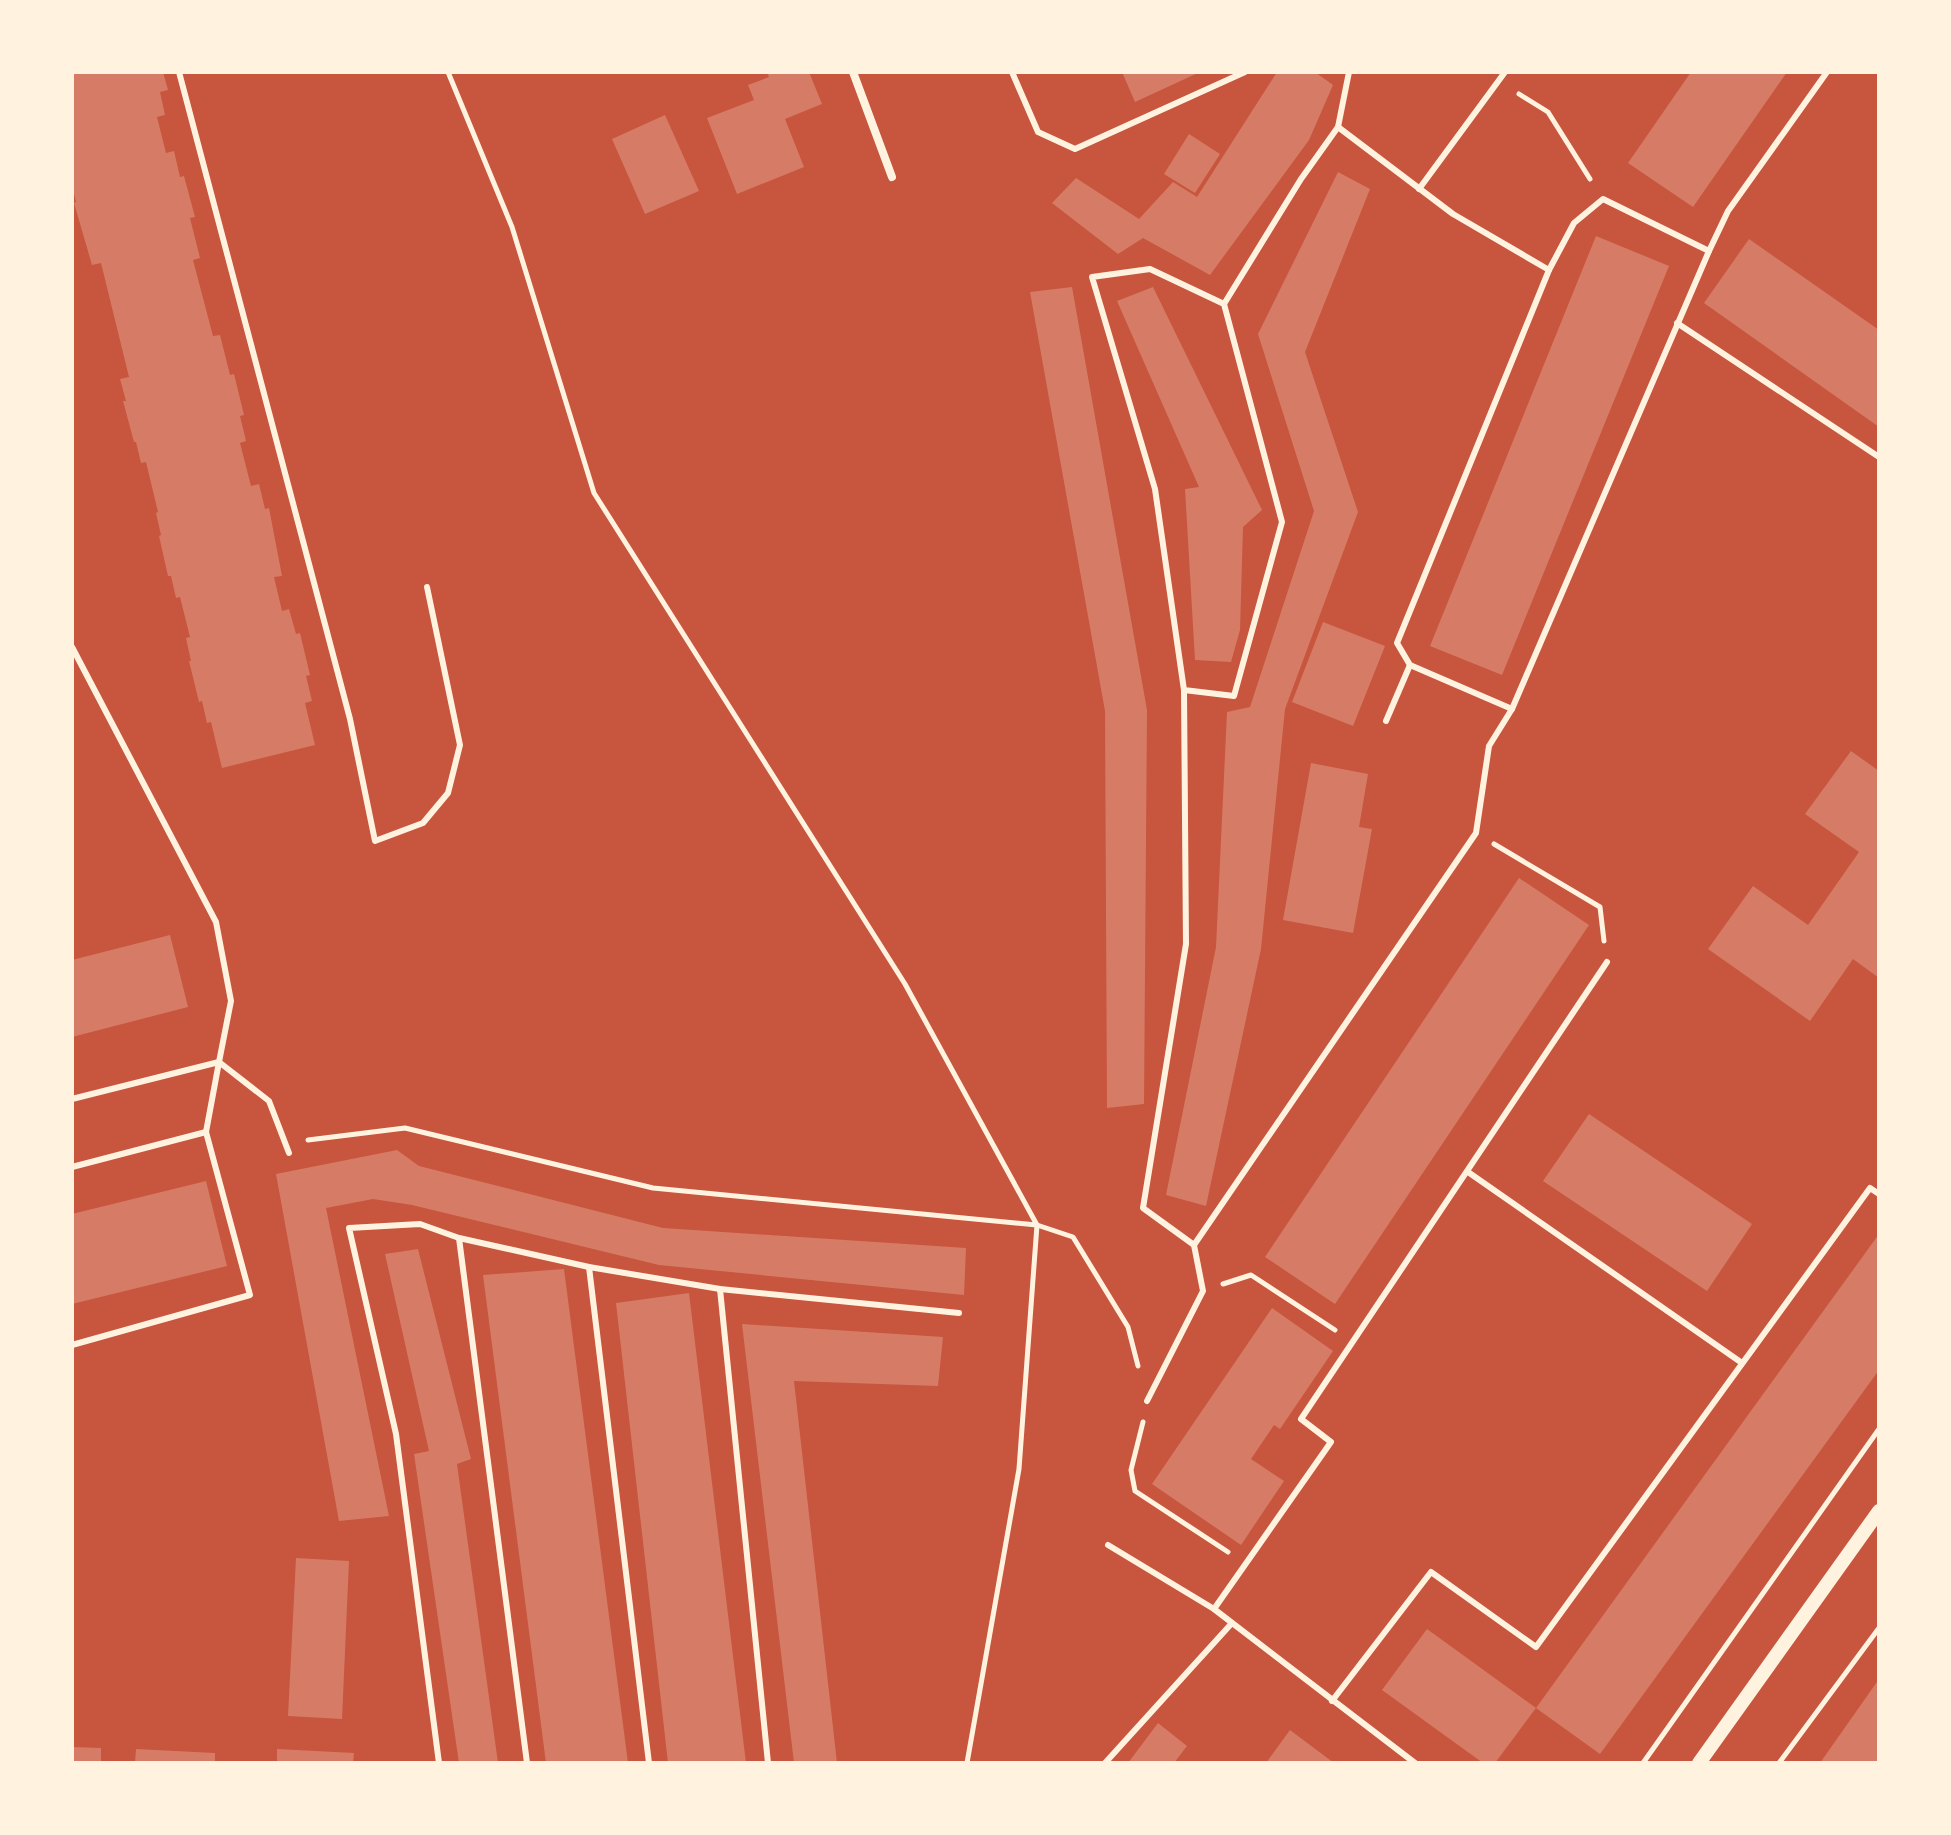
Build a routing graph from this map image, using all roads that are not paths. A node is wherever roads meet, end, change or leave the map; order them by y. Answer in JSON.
{"nodes":[{"id":1,"x":179,"y":72,"type":"edge"},
{"id":2,"x":853,"y":72,"type":"edge"},
{"id":3,"x":1012,"y":72,"type":"edge"},
{"id":4,"x":1245,"y":72,"type":"edge"},
{"id":5,"x":1349,"y":72,"type":"edge"},
{"id":6,"x":1505,"y":72,"type":"edge"},
{"id":7,"x":1827,"y":72,"type":"edge"},
{"id":8,"x":1338,"y":127,"type":"junction"},
{"id":9,"x":892,"y":177,"type":"dead end"},
{"id":10,"x":1419,"y":189,"type":"junction"},
{"id":11,"x":1709,"y":251,"type":"junction"},
{"id":12,"x":1549,"y":270,"type":"junction"},
{"id":13,"x":1224,"y":304,"type":"junction"},
{"id":14,"x":1677,"y":323,"type":"junction"},
{"id":15,"x":1879,"y":457,"type":"edge"},
{"id":16,"x":427,"y":587,"type":"dead end"},
{"id":17,"x":72,"y":647,"type":"edge"},
{"id":18,"x":1410,"y":665,"type":"junction"},
{"id":19,"x":1184,"y":690,"type":"junction"},
{"id":20,"x":1512,"y":709,"type":"junction"},
{"id":21,"x":1386,"y":721,"type":"dead end"},
{"id":22,"x":1607,"y":962,"type":"road end"},
{"id":23,"x":219,"y":1062,"type":"junction"},
{"id":24,"x":72,"y":1099,"type":"edge"},
{"id":25,"x":206,"y":1132,"type":"junction"},
{"id":26,"x":289,"y":1153,"type":"dead end"},
{"id":27,"x":72,"y":1167,"type":"edge"},
{"id":28,"x":1468,"y":1172,"type":"junction"},
{"id":29,"x":1879,"y":1194,"type":"edge"},
{"id":30,"x":459,"y":1238,"type":"junction"},
{"id":31,"x":1194,"y":1245,"type":"junction"},
{"id":32,"x":589,"y":1267,"type":"junction"},
{"id":33,"x":720,"y":1289,"type":"junction"},
{"id":34,"x":959,"y":1313,"type":"dead end"},
{"id":35,"x":72,"y":1345,"type":"edge"},
{"id":36,"x":1742,"y":1363,"type":"junction"},
{"id":37,"x":1147,"y":1401,"type":"road end"},
{"id":38,"x":1879,"y":1511,"type":"edge"},
{"id":39,"x":1108,"y":1545,"type":"dead end"},
{"id":40,"x":1214,"y":1609,"type":"junction"},
{"id":41,"x":1232,"y":1623,"type":"junction"},
{"id":42,"x":1332,"y":1701,"type":"junction"},
{"id":43,"x":439,"y":1763,"type":"edge"},
{"id":44,"x":527,"y":1763,"type":"edge"},
{"id":45,"x":649,"y":1763,"type":"edge"},
{"id":46,"x":768,"y":1763,"type":"edge"},
{"id":47,"x":1105,"y":1763,"type":"edge"},
{"id":48,"x":1415,"y":1763,"type":"edge"},
{"id":49,"x":1699,"y":1763,"type":"edge"}],
"edges":[{"from":1,"to":16,"type":"lane"},
{"from":2,"to":9,"type":"street"},
{"from":3,"to":4,"type":"lane"},
{"from":5,"to":8,"type":"lane"},
{"from":6,"to":10,"type":"lane"},
{"from":7,"to":11,"type":"lane"},
{"from":8,"to":10,"type":"lane"},
{"from":8,"to":13,"type":"lane"},
{"from":10,"to":12,"type":"lane"},
{"from":11,"to":12,"type":"lane"},
{"from":11,"to":14,"type":"lane"},
{"from":12,"to":18,"type":"lane"},
{"from":13,"to":19,"type":"lane"},
{"from":13,"to":19,"type":"lane"},
{"from":14,"to":15,"type":"lane"},
{"from":14,"to":20,"type":"lane"},
{"from":17,"to":23,"type":"lane"},
{"from":18,"to":20,"type":"lane"},
{"from":18,"to":21,"type":"lane"},
{"from":19,"to":31,"type":"lane"},
{"from":20,"to":31,"type":"lane"},
{"from":22,"to":28,"type":"lane"},
{"from":23,"to":24,"type":"lane"},
{"from":23,"to":25,"type":"lane"},
{"from":23,"to":26,"type":"lane"},
{"from":25,"to":27,"type":"lane"},
{"from":25,"to":35,"type":"lane"},
{"from":28,"to":36,"type":"lane"},
{"from":28,"to":40,"type":"lane"},
{"from":29,"to":36,"type":"lane"},
{"from":30,"to":32,"type":"lane"},
{"from":30,"to":43,"type":"lane"},
{"from":30,"to":44,"type":"lane"},
{"from":31,"to":37,"type":"lane"},
{"from":32,"to":33,"type":"lane"},
{"from":32,"to":45,"type":"lane"},
{"from":33,"to":34,"type":"lane"},
{"from":33,"to":46,"type":"lane"},
{"from":36,"to":42,"type":"lane"},
{"from":38,"to":49,"type":"street"},
{"from":39,"to":40,"type":"lane"},
{"from":40,"to":41,"type":"lane"},
{"from":41,"to":42,"type":"lane"},
{"from":41,"to":47,"type":"lane"},
{"from":42,"to":48,"type":"lane"}]}
